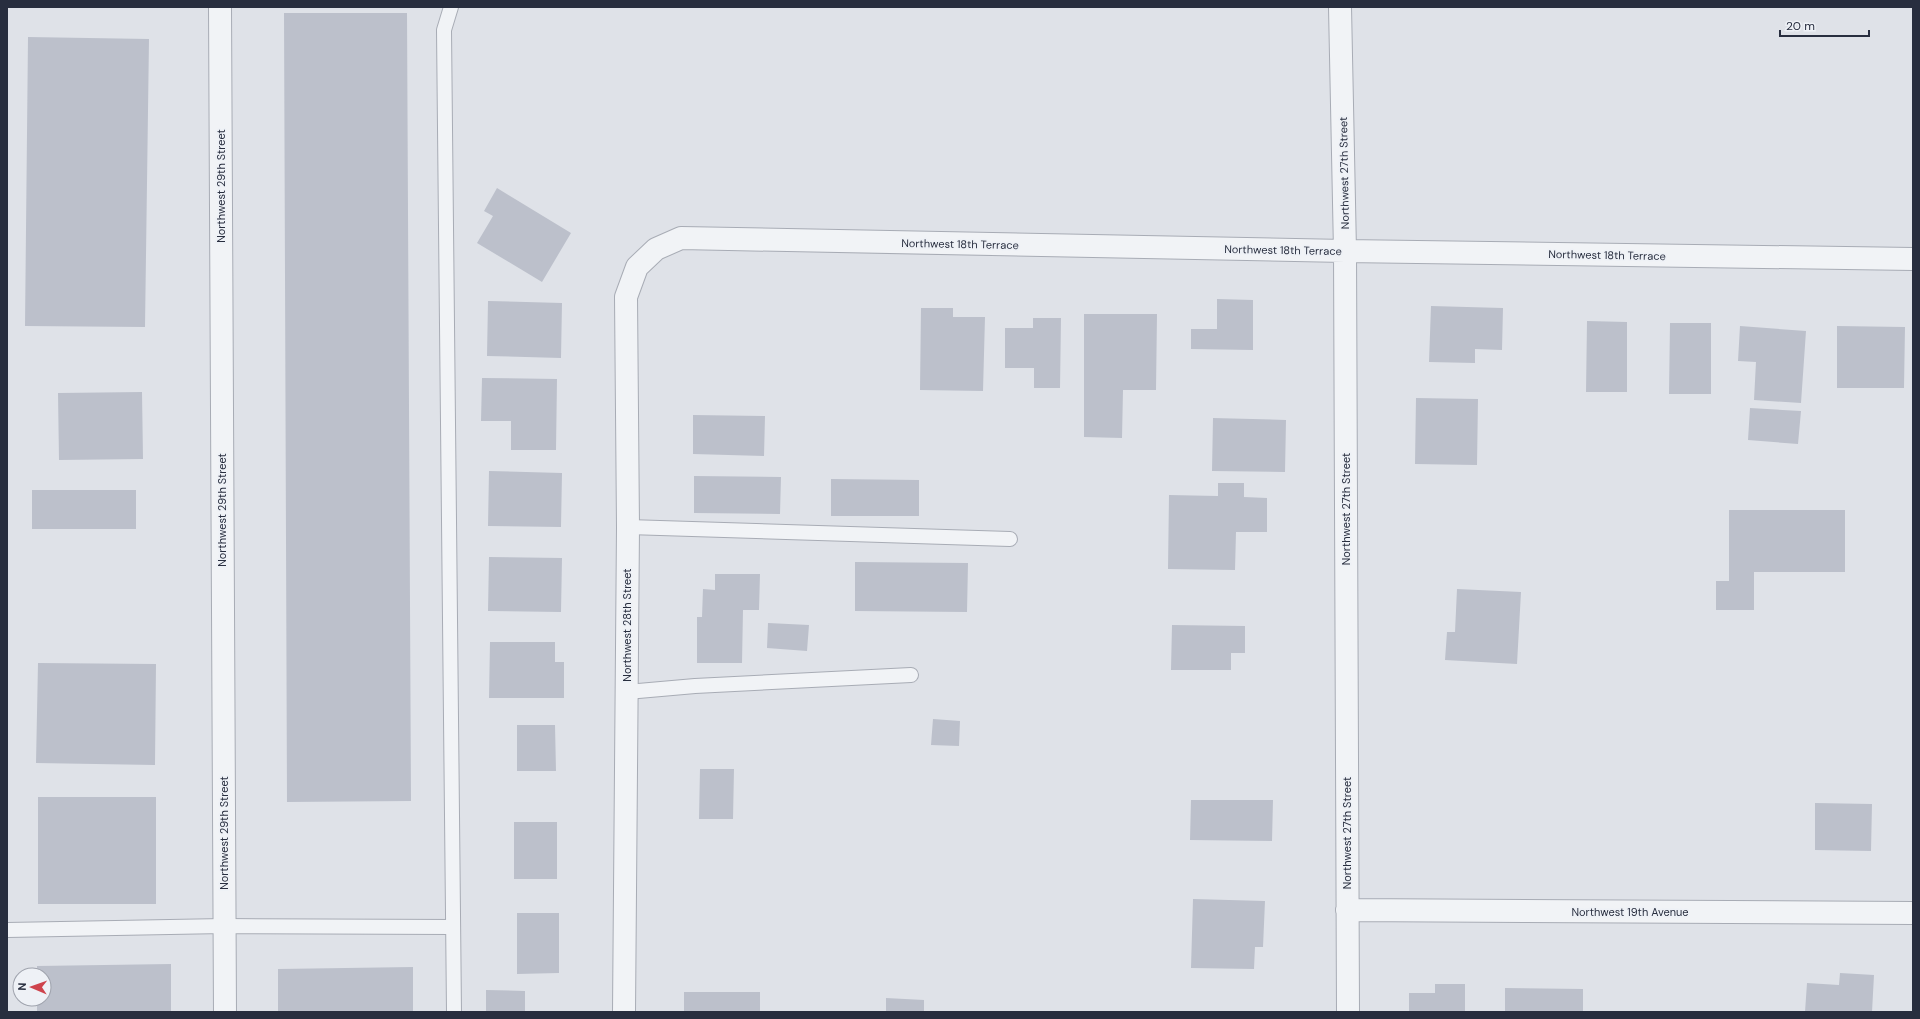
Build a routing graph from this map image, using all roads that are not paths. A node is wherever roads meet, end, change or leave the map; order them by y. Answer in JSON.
{"nodes":[{"id":1,"x":220,"y":7,"type":"edge"},
{"id":2,"x":451,"y":7,"type":"edge"},
{"id":3,"x":1340,"y":7,"type":"edge"},
{"id":4,"x":656,"y":249,"type":"joint"},
{"id":5,"x":1345,"y":251,"type":"junction"},
{"id":6,"x":1913,"y":259,"type":"edge"},
{"id":7,"x":628,"y":527,"type":"junction"},
{"id":8,"x":1010,"y":539,"type":"dead end"},
{"id":9,"x":911,"y":675,"type":"dead end"},
{"id":10,"x":627,"y":692,"type":"junction"},
{"id":11,"x":1347,"y":910,"type":"junction"},
{"id":12,"x":1913,"y":913,"type":"edge"},
{"id":13,"x":224,"y":926,"type":"junction"},
{"id":14,"x":453,"y":927,"type":"junction"},
{"id":15,"x":7,"y":930,"type":"edge"},
{"id":16,"x":225,"y":1012,"type":"edge"},
{"id":17,"x":454,"y":1012,"type":"edge"},
{"id":18,"x":624,"y":1012,"type":"edge"},
{"id":19,"x":1348,"y":1012,"type":"edge"}],
"edges":[{"from":1,"to":13,"type":"street","name":"Northwest 29th Street"},
{"from":2,"to":14,"type":"lane"},
{"from":3,"to":5,"type":"street","name":"Northwest 27th Street"},
{"from":4,"to":5,"type":"street","name":"Northwest 18th Terrace"},
{"from":4,"to":7,"type":"street","name":"Northwest 28th Street"},
{"from":5,"to":6,"type":"street","name":"Northwest 18th Terrace"},
{"from":5,"to":11,"type":"street","name":"Northwest 27th Street"},
{"from":7,"to":8,"type":"lane"},
{"from":7,"to":10,"type":"street","name":"Northwest 28th Street"},
{"from":9,"to":10,"type":"lane"},
{"from":10,"to":18,"type":"street","name":"Northwest 28th Street"},
{"from":11,"to":12,"type":"street","name":"Northwest 19th Avenue"},
{"from":11,"to":19,"type":"street","name":"Northwest 27th Street"},
{"from":13,"to":14,"type":"lane"},
{"from":13,"to":15,"type":"lane"},
{"from":13,"to":16,"type":"street","name":"Northwest 29th Street"},
{"from":14,"to":17,"type":"lane"}]}
